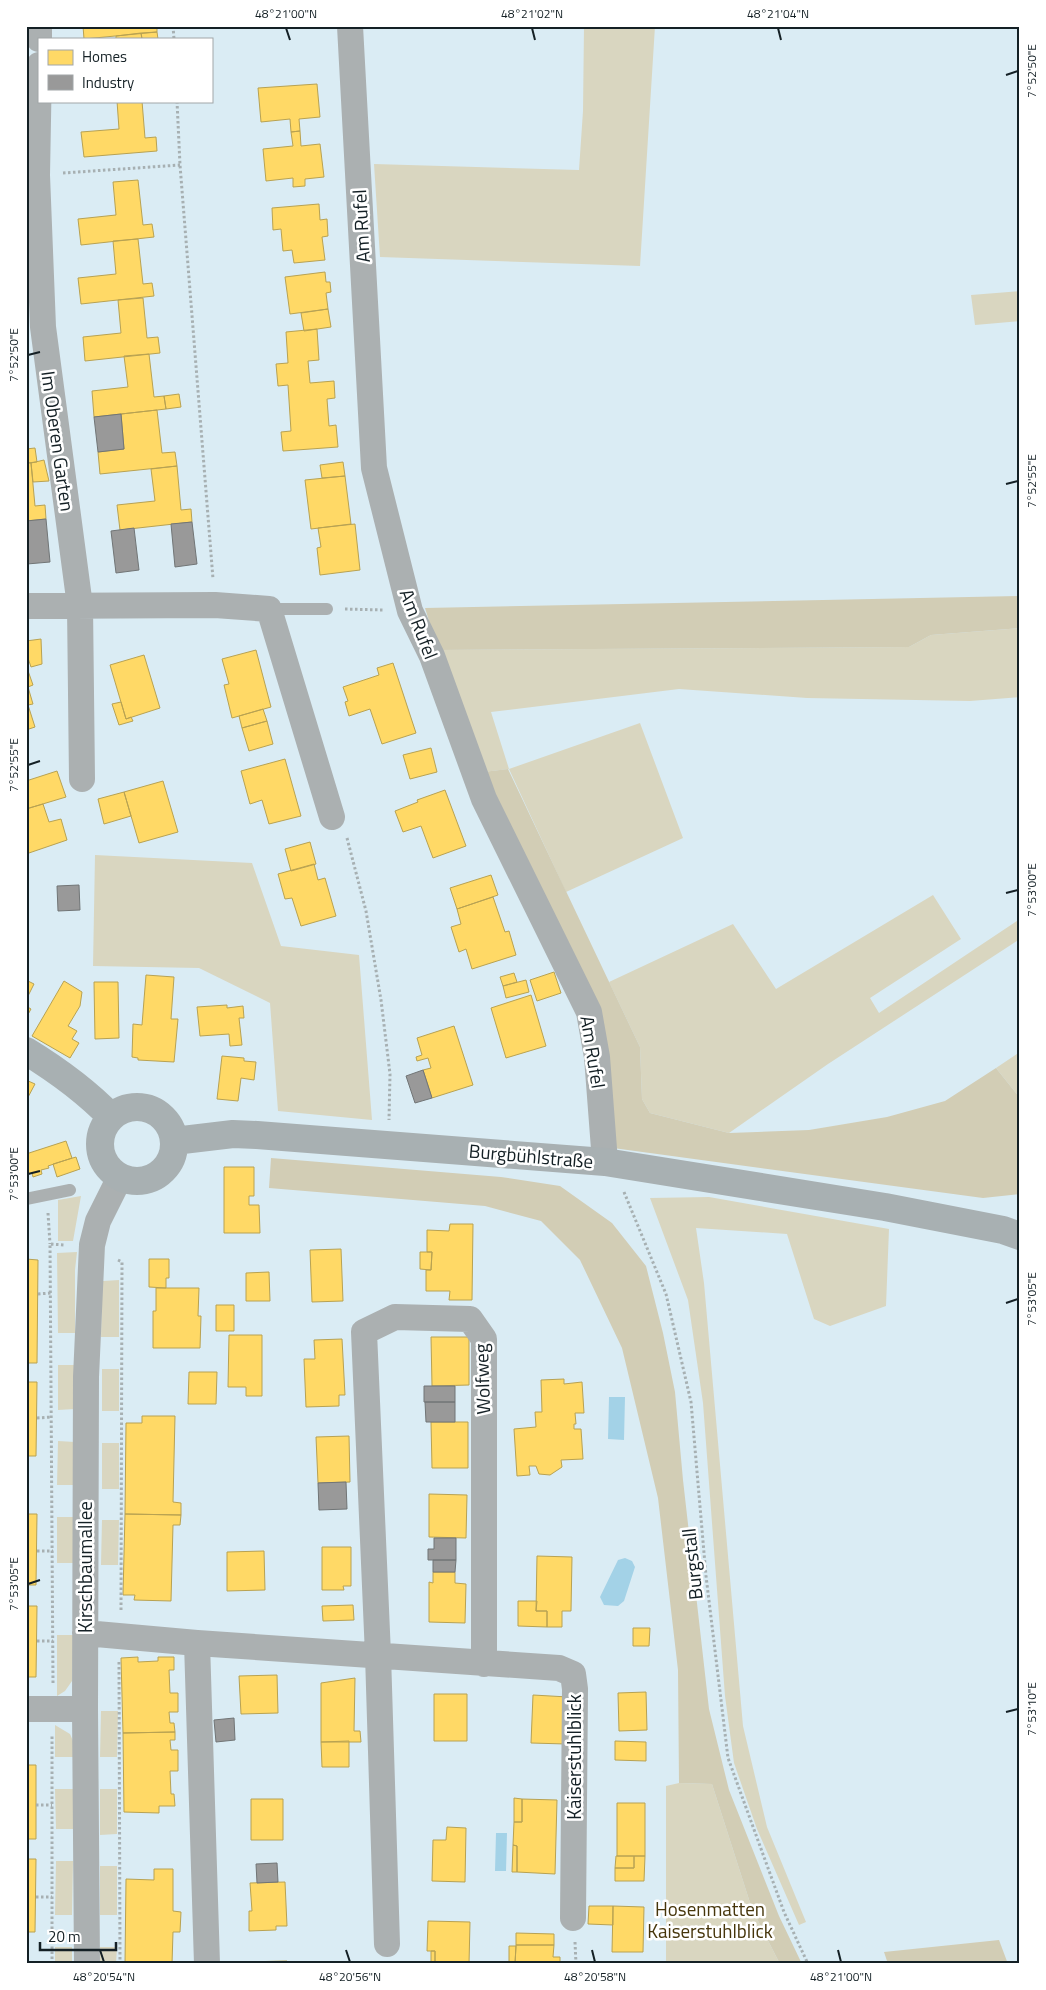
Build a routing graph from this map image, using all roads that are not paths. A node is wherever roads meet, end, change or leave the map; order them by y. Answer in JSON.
{"nodes":[{"id":1,"x":350,"y":26,"type":"edge"},
{"id":2,"x":39,"y":102,"type":"edge"},
{"id":3,"x":26,"y":606,"type":"edge"},
{"id":4,"x":80,"y":606,"type":"junction"},
{"id":5,"x":268,"y":609,"type":"junction"},
{"id":6,"x":327,"y":609,"type":"road end"},
{"id":7,"x":82,"y":779,"type":"dead end"},
{"id":8,"x":332,"y":817,"type":"road end"},
{"id":9,"x":26,"y":1052,"type":"edge"},
{"id":10,"x":111,"y":1117,"type":"junction"},
{"id":11,"x":174,"y":1141,"type":"junction"},
{"id":12,"x":605,"y":1162,"type":"junction"},
{"id":13,"x":120,"y":1177,"type":"junction"},
{"id":14,"x":70,"y":1190,"type":"dead end"},
{"id":15,"x":26,"y":1199,"type":"edge"},
{"id":16,"x":1014,"y":1229,"type":"edge"},
{"id":17,"x":85,"y":1633,"type":"junction"},
{"id":18,"x":198,"y":1643,"type":"junction"},
{"id":19,"x":378,"y":1655,"type":"junction"},
{"id":20,"x":484,"y":1664,"type":"junction"},
{"id":21,"x":26,"y":1709,"type":"edge"},
{"id":22,"x":85,"y":1709,"type":"junction"},
{"id":23,"x":574,"y":1918,"type":"dead end"},
{"id":24,"x":387,"y":1944,"type":"dead end"},
{"id":25,"x":87,"y":1964,"type":"edge"},
{"id":26,"x":207,"y":1964,"type":"edge"}],
"edges":[{"from":1,"to":12,"type":"street","name":"Am Rufel"},
{"from":2,"to":4,"type":"street","name":"Im Oberen Garten"},
{"from":3,"to":4,"type":"street"},
{"from":4,"to":5,"type":"street"},
{"from":4,"to":7,"type":"street","name":"Im Oberen Garten"},
{"from":5,"to":6,"type":"lane"},
{"from":5,"to":8,"type":"street"},
{"from":9,"to":10,"type":"street"},
{"from":10,"to":11,"type":"street"},
{"from":10,"to":13,"type":"street"},
{"from":11,"to":12,"type":"street","name":"Burgbühlstraße"},
{"from":11,"to":13,"type":"street"},
{"from":12,"to":16,"type":"street","name":"Burgbühlstraße"},
{"from":13,"to":17,"type":"street","name":"Kirschbaumallee"},
{"from":14,"to":15,"type":"lane"},
{"from":17,"to":18,"type":"street","name":"Kaiserstuhlblick"},
{"from":17,"to":22,"type":"street","name":"Kirschbaumallee"},
{"from":18,"to":19,"type":"street","name":"Kaiserstuhlblick"},
{"from":18,"to":26,"type":"street"},
{"from":19,"to":20,"type":"street","name":"Kaiserstuhlblick"},
{"from":19,"to":20,"type":"street","name":"Wolfweg"},
{"from":19,"to":24,"type":"street"},
{"from":20,"to":23,"type":"street","name":"Kaiserstuhlblick"},
{"from":21,"to":22,"type":"street"},
{"from":22,"to":25,"type":"street","name":"Kirschbaumallee"}]}
